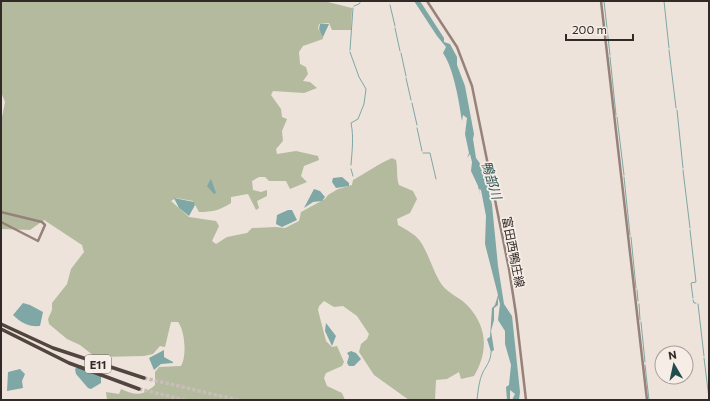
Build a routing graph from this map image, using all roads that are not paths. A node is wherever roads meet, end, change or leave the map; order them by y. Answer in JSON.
{"nodes":[{"id":1,"x":427,"y":1,"type":"edge"},
{"id":2,"x":602,"y":1,"type":"edge"},
{"id":3,"x":1,"y":212,"type":"edge"},
{"id":4,"x":1,"y":222,"type":"edge"},
{"id":5,"x":1,"y":324,"type":"edge"},
{"id":6,"x":1,"y":329,"type":"edge"},
{"id":7,"x":144,"y":378,"type":"tunnel mouth"},
{"id":8,"x":139,"y":388,"type":"tunnel mouth"},
{"id":9,"x":526,"y":400,"type":"edge"},
{"id":10,"x":647,"y":400,"type":"edge"}],
"edges":[{"from":1,"to":9,"type":"street","name":"富田西鴨庄線"},
{"from":2,"to":10,"type":"street"},
{"from":3,"to":4,"type":"street"},
{"from":5,"to":7,"type":"highway","number":"E11"},
{"from":6,"to":8,"type":"highway","number":"E11"}]}
